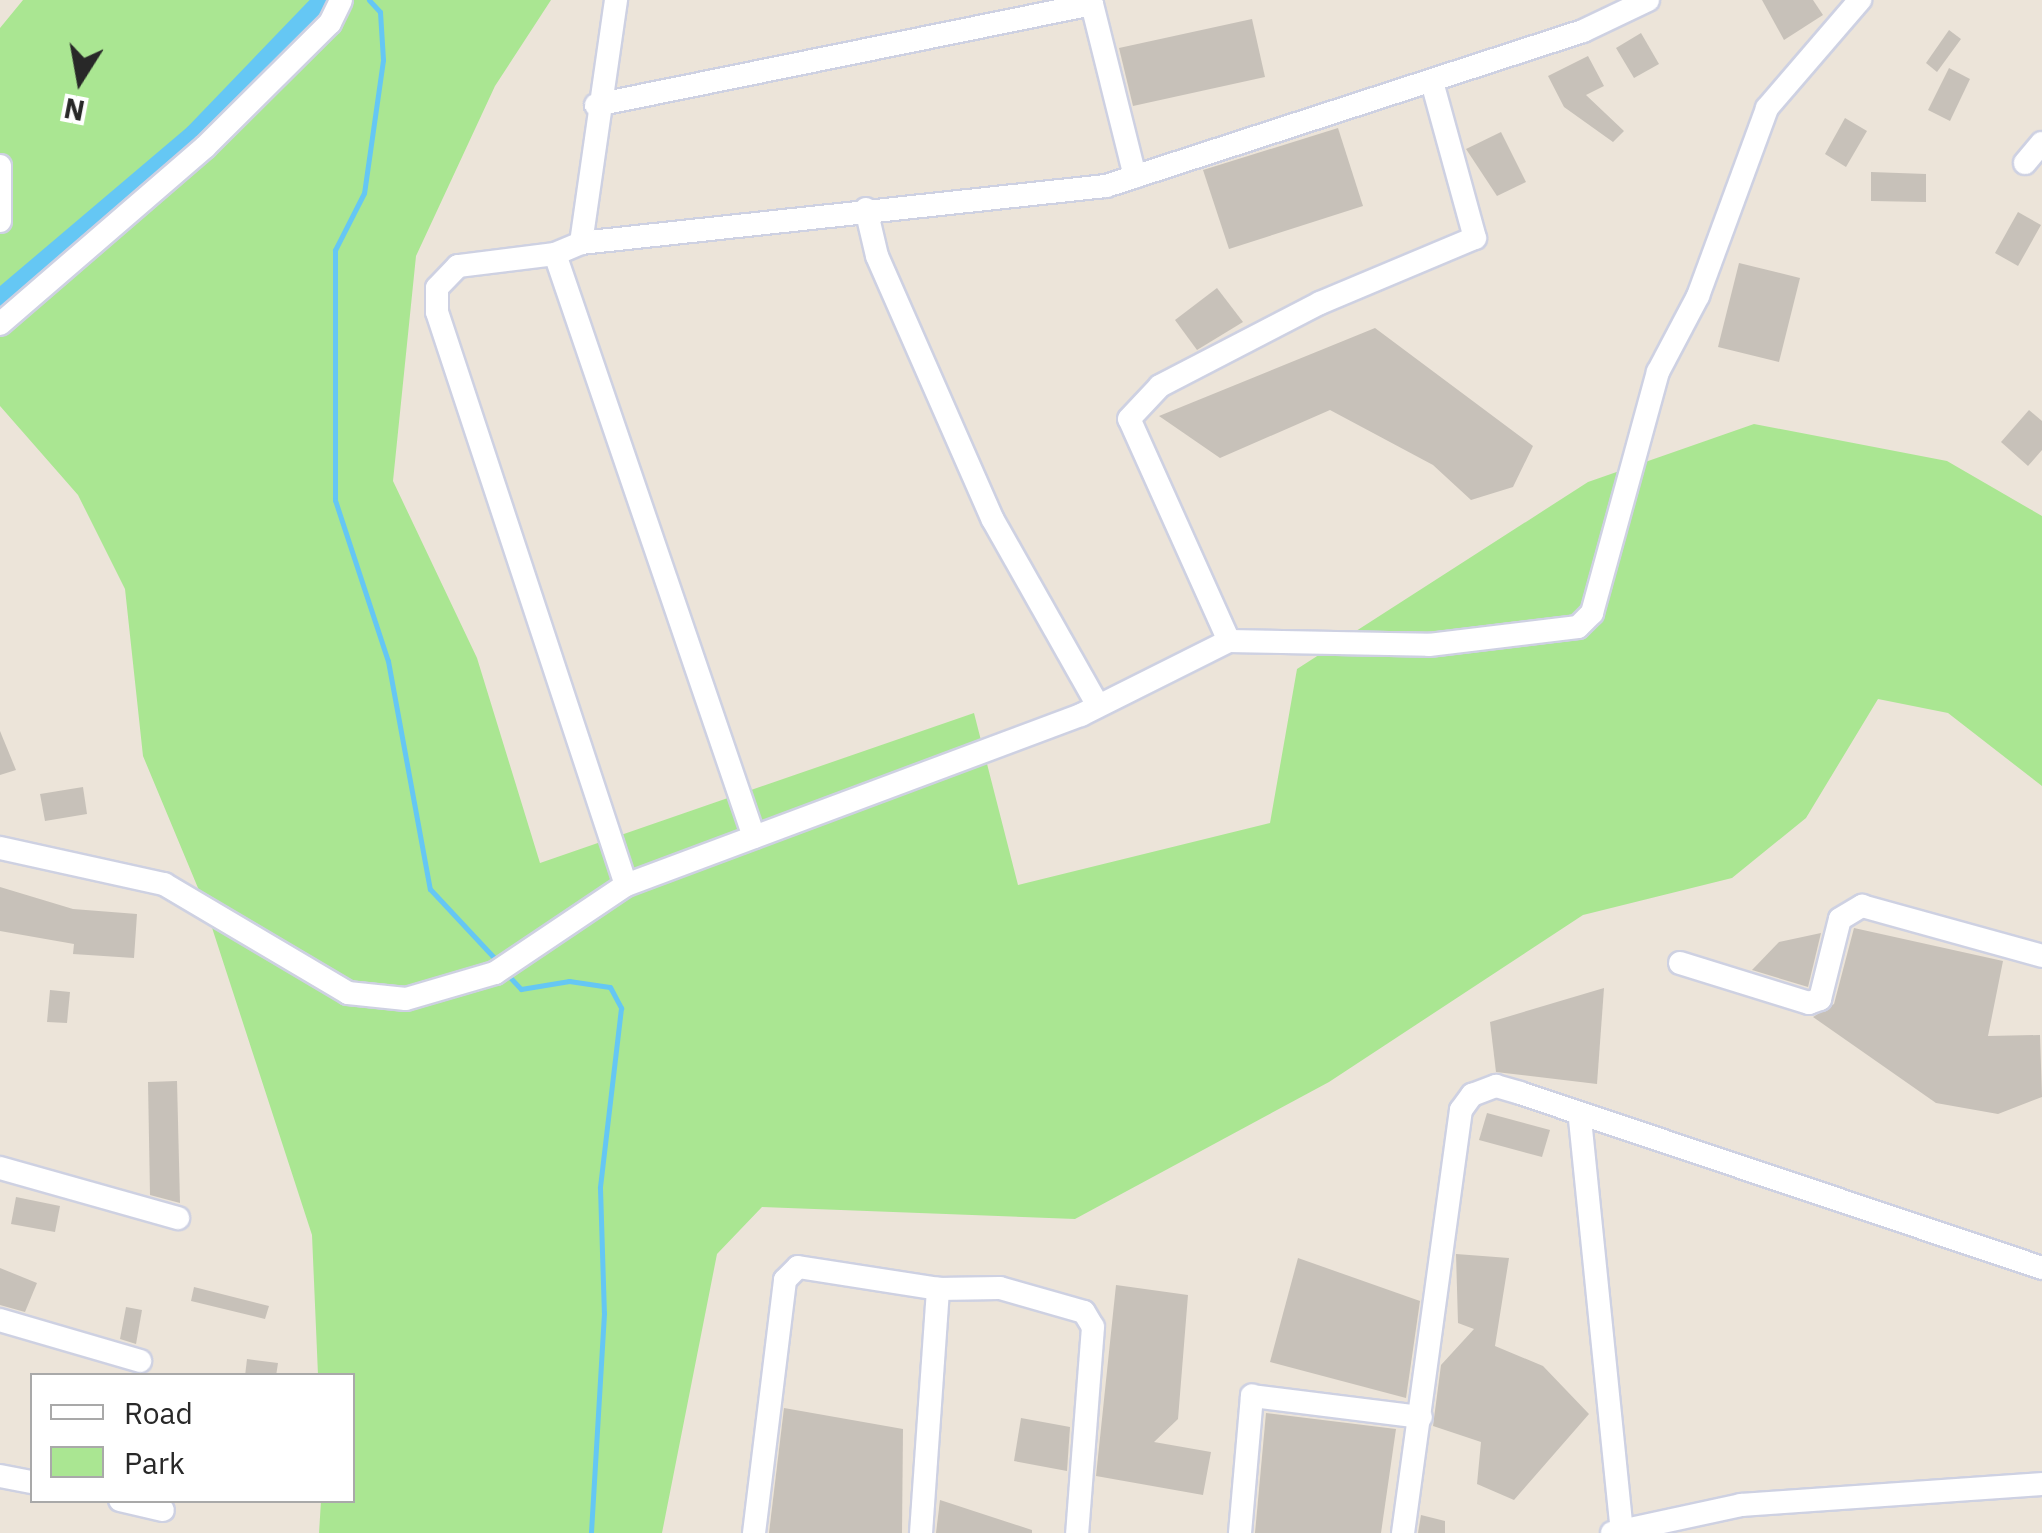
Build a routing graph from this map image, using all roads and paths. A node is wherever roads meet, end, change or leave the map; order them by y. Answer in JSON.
{"nodes":[{"id":1,"x":340,"y":0,"type":"edge"},
{"id":2,"x":616,"y":0,"type":"edge"},
{"id":3,"x":1648,"y":0,"type":"edge"},
{"id":4,"x":1860,"y":0,"type":"edge"},
{"id":5,"x":1092,"y":2,"type":"edge"},
{"id":6,"x":1432,"y":82,"type":"junction"},
{"id":7,"x":596,"y":105,"type":"junction"},
{"id":8,"x":2042,"y":144,"type":"edge"},
{"id":9,"x":2025,"y":163,"type":"dead end"},
{"id":10,"x":0,"y":166,"type":"edge"},
{"id":11,"x":1134,"y":177,"type":"junction"},
{"id":12,"x":866,"y":209,"type":"junction"},
{"id":13,"x":0,"y":221,"type":"edge"},
{"id":14,"x":581,"y":244,"type":"junction"},
{"id":15,"x":556,"y":254,"type":"junction"},
{"id":16,"x":0,"y":324,"type":"edge"},
{"id":17,"x":1229,"y":642,"type":"junction"},
{"id":18,"x":1098,"y":704,"type":"junction"},
{"id":19,"x":754,"y":837,"type":"junction"},
{"id":20,"x":0,"y":848,"type":"edge"},
{"id":21,"x":626,"y":885,"type":"junction"},
{"id":22,"x":2042,"y":956,"type":"edge"},
{"id":23,"x":1680,"y":963,"type":"dead end"},
{"id":24,"x":1580,"y":1120,"type":"junction"},
{"id":25,"x":0,"y":1168,"type":"edge"},
{"id":26,"x":178,"y":1218,"type":"dead end"},
{"id":27,"x":2042,"y":1268,"type":"edge"},
{"id":28,"x":938,"y":1289,"type":"junction"},
{"id":29,"x":0,"y":1320,"type":"edge"},
{"id":30,"x":140,"y":1361,"type":"dead end"},
{"id":31,"x":1421,"y":1417,"type":"junction"},
{"id":32,"x":0,"y":1476,"type":"edge"},
{"id":33,"x":30,"y":1482,"type":"edge"},
{"id":34,"x":2042,"y":1484,"type":"edge"},
{"id":35,"x":133,"y":1503,"type":"edge"},
{"id":36,"x":162,"y":1510,"type":"dead end"},
{"id":37,"x":1617,"y":1531,"type":"edge"},
{"id":38,"x":754,"y":1533,"type":"edge"},
{"id":39,"x":921,"y":1533,"type":"edge"},
{"id":40,"x":1078,"y":1533,"type":"edge"},
{"id":41,"x":1240,"y":1533,"type":"edge"},
{"id":42,"x":1403,"y":1533,"type":"edge"}],
"edges":[{"from":1,"to":16,"type":"street"},
{"from":2,"to":7,"type":"street"},
{"from":3,"to":6,"type":"street"},
{"from":4,"to":17,"type":"street"},
{"from":5,"to":7,"type":"street"},
{"from":5,"to":11,"type":"street"},
{"from":6,"to":11,"type":"street"},
{"from":6,"to":17,"type":"street"},
{"from":7,"to":14,"type":"street"},
{"from":8,"to":9,"type":"street"},
{"from":10,"to":13,"type":"street"},
{"from":11,"to":12,"type":"street"},
{"from":12,"to":14,"type":"street"},
{"from":12,"to":18,"type":"street"},
{"from":14,"to":15,"type":"street"},
{"from":15,"to":19,"type":"street"},
{"from":15,"to":21,"type":"street"},
{"from":17,"to":18,"type":"street"},
{"from":18,"to":19,"type":"street"},
{"from":19,"to":21,"type":"street"},
{"from":20,"to":21,"type":"street"},
{"from":22,"to":23,"type":"street"},
{"from":24,"to":27,"type":"street"},
{"from":24,"to":31,"type":"street"},
{"from":24,"to":37,"type":"street"},
{"from":25,"to":26,"type":"street"},
{"from":28,"to":38,"type":"street"},
{"from":28,"to":39,"type":"street"},
{"from":28,"to":40,"type":"street"},
{"from":29,"to":30,"type":"street"},
{"from":31,"to":41,"type":"street"},
{"from":31,"to":42,"type":"street"},
{"from":32,"to":33,"type":"street"},
{"from":34,"to":37,"type":"street"},
{"from":35,"to":36,"type":"street"}]}
